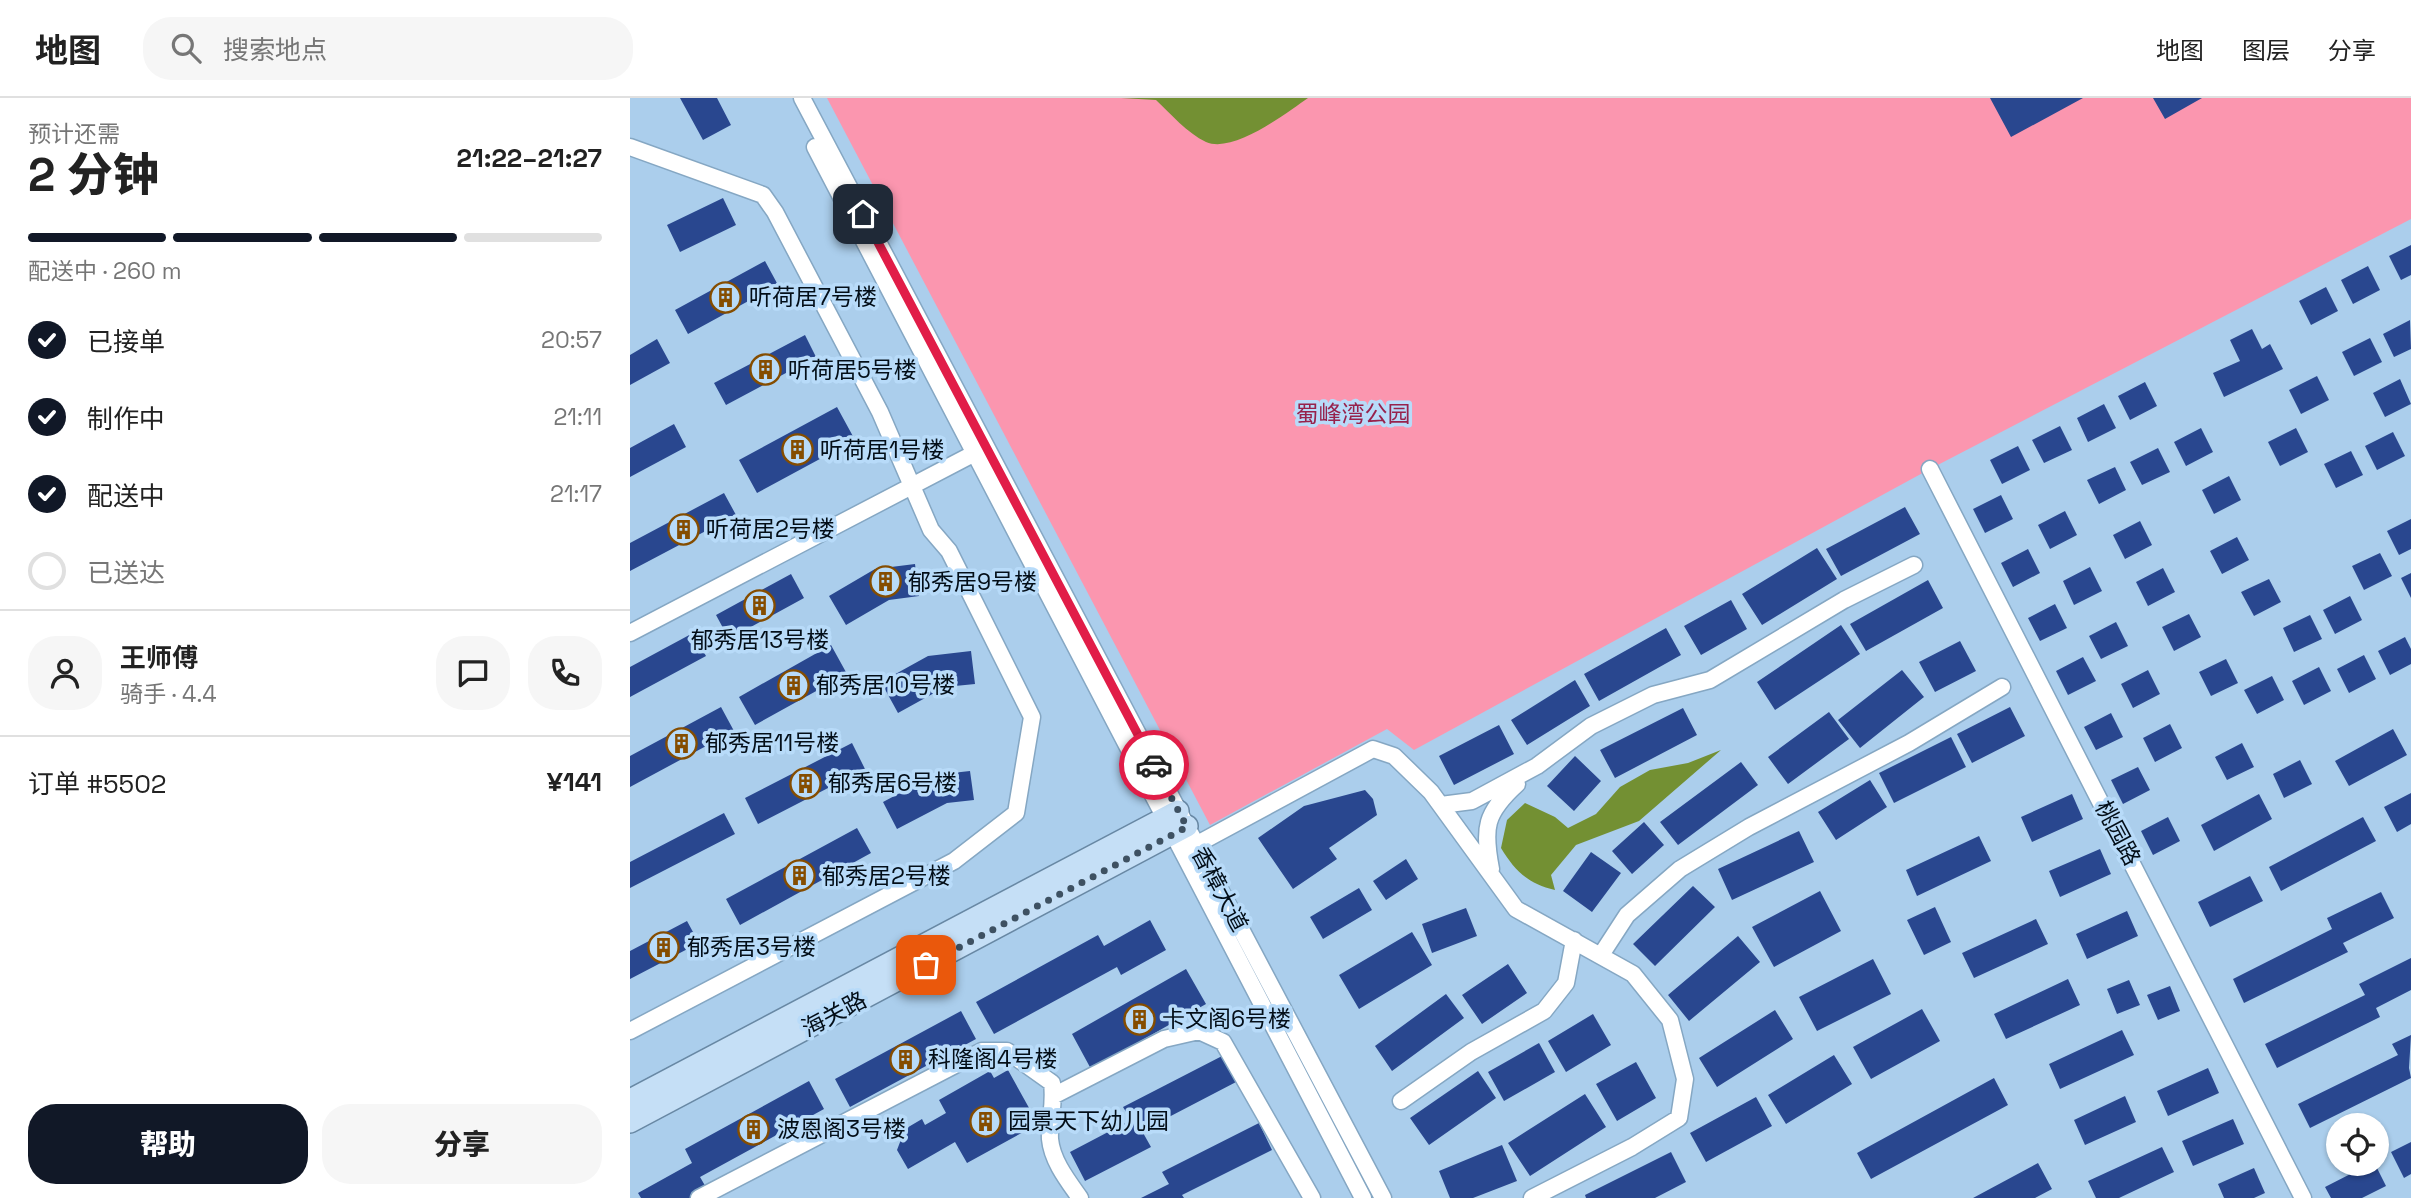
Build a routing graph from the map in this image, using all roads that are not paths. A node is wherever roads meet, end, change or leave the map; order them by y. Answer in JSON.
{"nodes":[{"id":1,"x":790,"y":98,"type":"edge"},
{"id":2,"x":802,"y":98,"type":"edge"},
{"id":3,"x":630,"y":147,"type":"edge"},
{"id":4,"x":975,"y":453,"type":"junction"},
{"id":5,"x":1930,"y":469,"type":"dead end"},
{"id":6,"x":912,"y":485,"type":"junction"},
{"id":7,"x":1914,"y":565,"type":"dead end"},
{"id":8,"x":630,"y":633,"type":"edge"},
{"id":9,"x":2002,"y":687,"type":"dead end"},
{"id":10,"x":1537,"y":766,"type":"junction"},
{"id":11,"x":1441,"y":805,"type":"junction"},
{"id":12,"x":1180,"y":831,"type":"junction"},
{"id":13,"x":1492,"y":874,"type":"junction"},
{"id":14,"x":1574,"y":940,"type":"junction"},
{"id":15,"x":1601,"y":955,"type":"junction"},
{"id":16,"x":630,"y":1031,"type":"edge"},
{"id":17,"x":1053,"y":1096,"type":"junction"},
{"id":18,"x":630,"y":1100,"type":"edge"},
{"id":19,"x":1401,"y":1101,"type":"dead end"},
{"id":20,"x":630,"y":1122,"type":"edge"},
{"id":21,"x":699,"y":1198,"type":"edge"},
{"id":22,"x":1080,"y":1198,"type":"edge"},
{"id":23,"x":1312,"y":1198,"type":"edge"},
{"id":24,"x":1363,"y":1198,"type":"edge"},
{"id":25,"x":1383,"y":1198,"type":"edge"},
{"id":26,"x":1532,"y":1198,"type":"edge"},
{"id":27,"x":2303,"y":1198,"type":"edge"}],
"edges":[{"from":1,"to":4,"type":"street","name":"香樟大道"},
{"from":2,"to":12,"type":"street","name":"香樟大道"},
{"from":3,"to":6,"type":"street"},
{"from":4,"to":6,"type":"street"},
{"from":4,"to":12,"type":"street","name":"香樟大道"},
{"from":5,"to":27,"type":"street","name":"桃园路"},
{"from":6,"to":8,"type":"street"},
{"from":6,"to":16,"type":"street"},
{"from":7,"to":10,"type":"street"},
{"from":9,"to":15,"type":"street"},
{"from":10,"to":11,"type":"street"},
{"from":10,"to":13,"type":"street"},
{"from":11,"to":12,"type":"street"},
{"from":11,"to":13,"type":"street"},
{"from":12,"to":18,"type":"main road","name":"海关路"},
{"from":12,"to":20,"type":"main road","name":"海关路"},
{"from":12,"to":24,"type":"street","name":"香樟大道"},
{"from":12,"to":25,"type":"street","name":"香樟大道"},
{"from":13,"to":14,"type":"street"},
{"from":14,"to":15,"type":"street"},
{"from":14,"to":19,"type":"street"},
{"from":15,"to":26,"type":"street"},
{"from":17,"to":21,"type":"street"},
{"from":17,"to":22,"type":"street"},
{"from":17,"to":23,"type":"street"}]}
